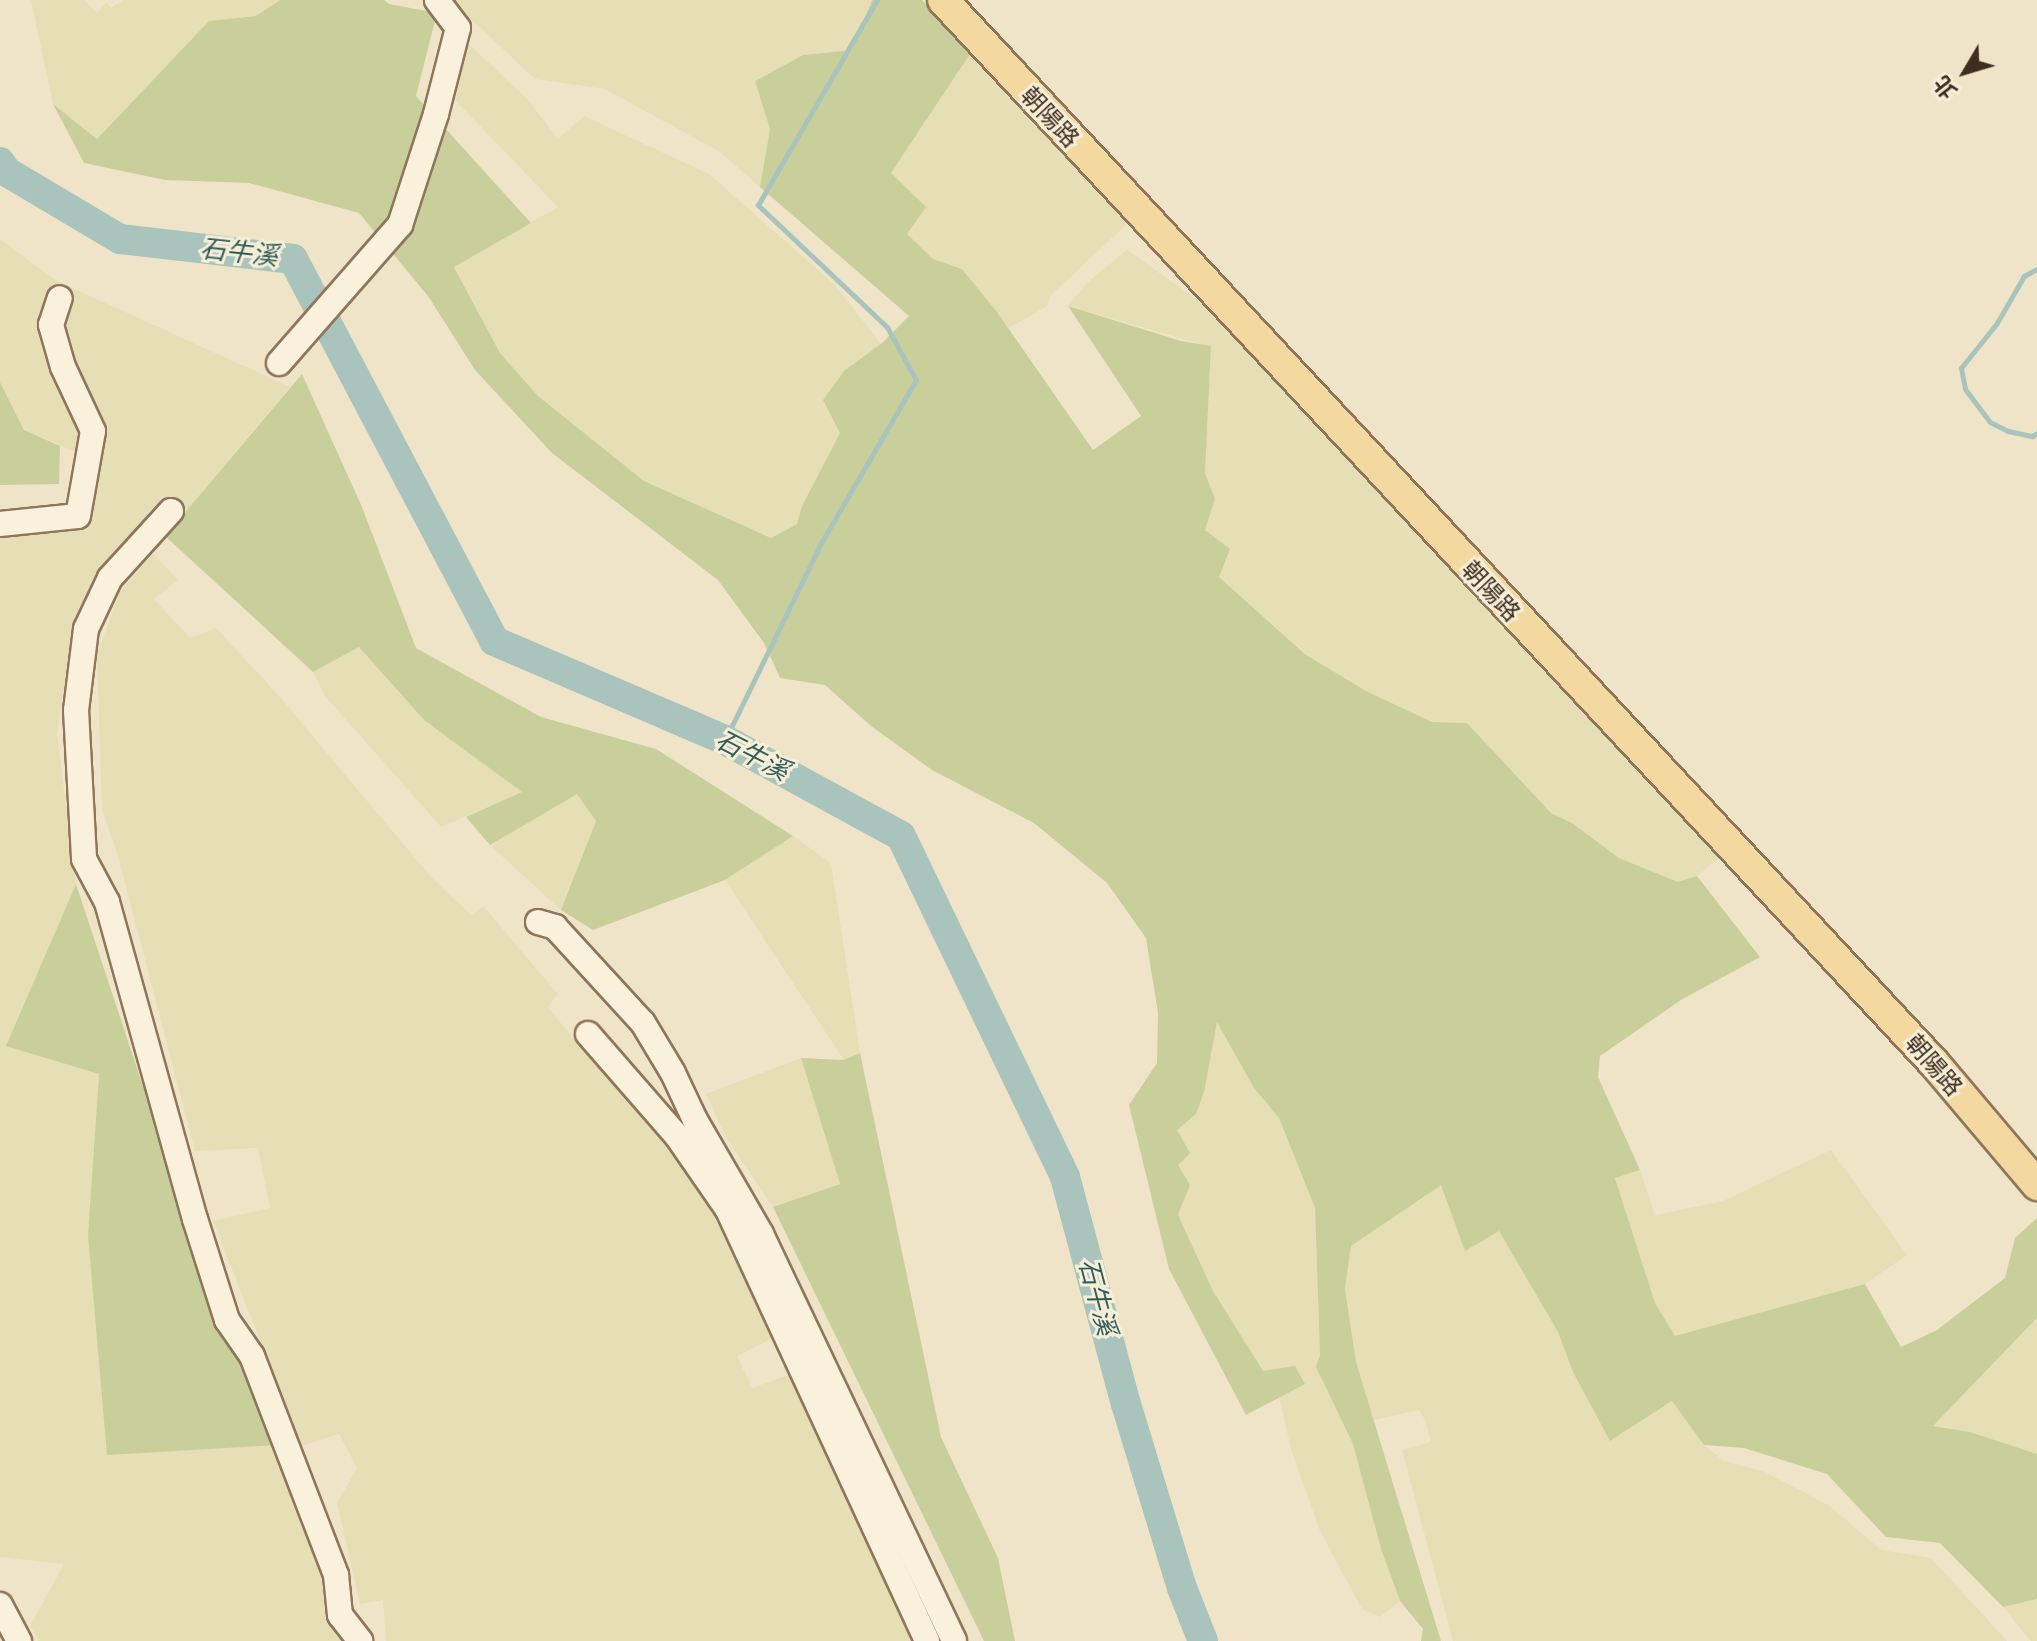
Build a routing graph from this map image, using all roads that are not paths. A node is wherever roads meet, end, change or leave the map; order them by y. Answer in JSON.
{"nodes":[{"id":1,"x":437,"y":0,"type":"edge"},
{"id":2,"x":943,"y":0,"type":"edge"},
{"id":3,"x":60,"y":298,"type":"dead end"},
{"id":4,"x":279,"y":363,"type":"dead end"},
{"id":5,"x":171,"y":511,"type":"dead end"},
{"id":6,"x":0,"y":524,"type":"edge"},
{"id":7,"x":538,"y":922,"type":"dead end"},
{"id":8,"x":588,"y":1034,"type":"dead end"},
{"id":9,"x":2037,"y":1185,"type":"edge"},
{"id":10,"x":0,"y":1605,"type":"edge"},
{"id":11,"x":19,"y":1641,"type":"edge"},
{"id":12,"x":360,"y":1641,"type":"edge"},
{"id":13,"x":927,"y":1641,"type":"edge"},
{"id":14,"x":954,"y":1641,"type":"edge"}],
"edges":[{"from":1,"to":4,"type":"street"},
{"from":2,"to":9,"type":"main road","name":"朝陽路"},
{"from":3,"to":6,"type":"street"},
{"from":5,"to":12,"type":"street"},
{"from":7,"to":14,"type":"street"},
{"from":8,"to":13,"type":"street"},
{"from":10,"to":11,"type":"street"}]}
